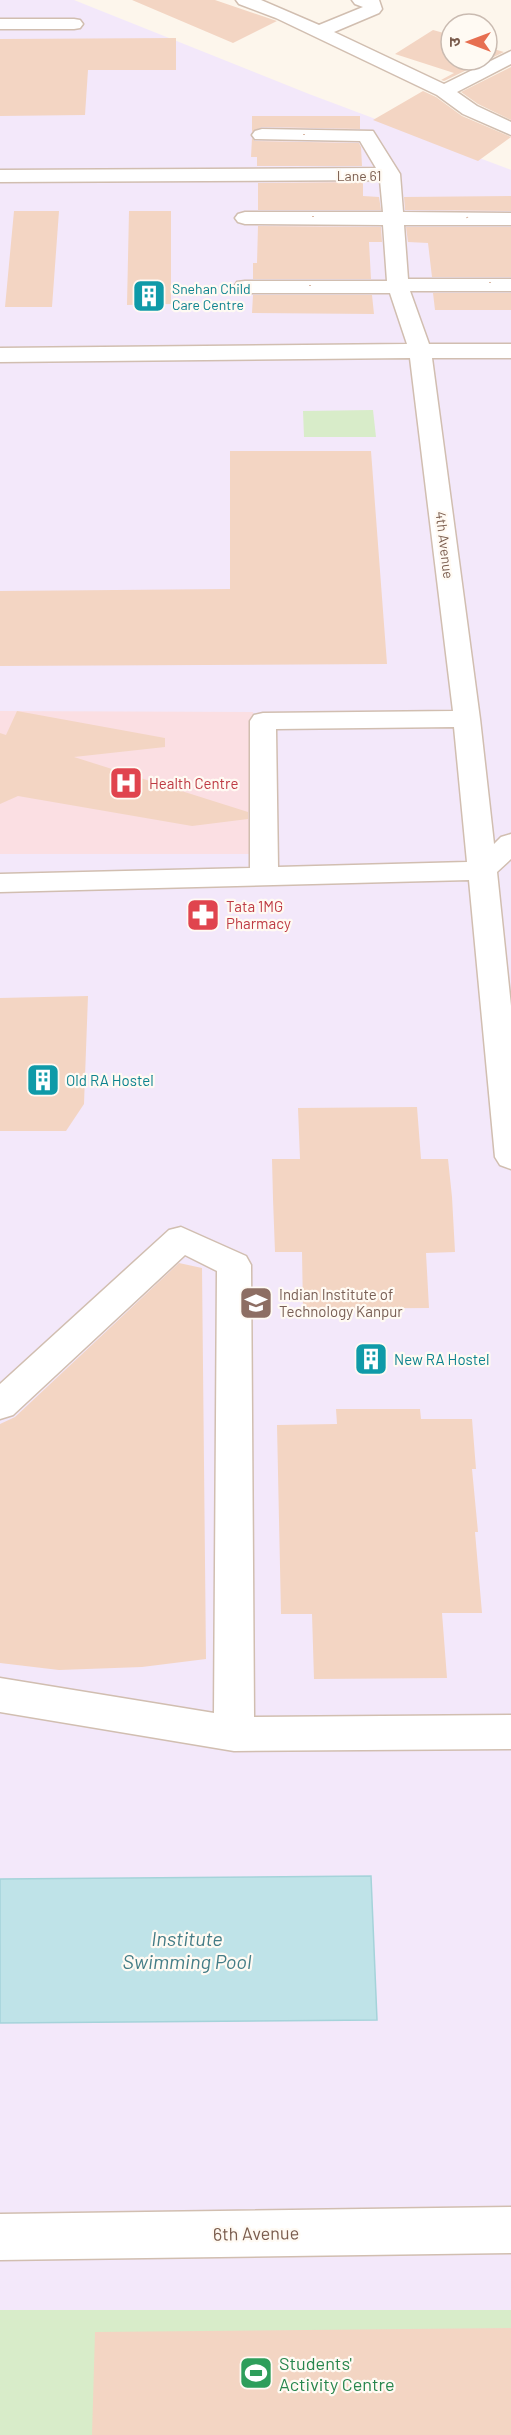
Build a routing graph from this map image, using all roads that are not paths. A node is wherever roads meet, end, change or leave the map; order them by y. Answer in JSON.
{"nodes":[{"id":1,"x":245,"y":0,"type":"edge"},
{"id":2,"x":361,"y":0,"type":"edge"},
{"id":3,"x":0,"y":24,"type":"edge"},
{"id":4,"x":74,"y":24,"type":"dead end"},
{"id":5,"x":317,"y":32,"type":"junction"},
{"id":6,"x":511,"y":57,"type":"edge"},
{"id":7,"x":444,"y":91,"type":"junction"},
{"id":8,"x":511,"y":129,"type":"edge"},
{"id":9,"x":262,"y":135,"type":"dead end"},
{"id":10,"x":390,"y":174,"type":"junction"},
{"id":11,"x":0,"y":176,"type":"edge"},
{"id":12,"x":245,"y":218,"type":"dead end"},
{"id":13,"x":392,"y":218,"type":"junction"},
{"id":14,"x":511,"y":219,"type":"edge"},
{"id":15,"x":497,"y":284,"type":"edge"},
{"id":16,"x":245,"y":287,"type":"dead end"},
{"id":17,"x":398,"y":287,"type":"junction"},
{"id":18,"x":420,"y":351,"type":"junction"},
{"id":19,"x":511,"y":351,"type":"edge"},
{"id":20,"x":0,"y":355,"type":"edge"},
{"id":21,"x":467,"y":719,"type":"junction"},
{"id":22,"x":511,"y":843,"type":"edge"},
{"id":23,"x":482,"y":871,"type":"junction"},
{"id":24,"x":264,"y":877,"type":"junction"},
{"id":25,"x":0,"y":883,"type":"edge"},
{"id":26,"x":511,"y":1157,"type":"edge"},
{"id":27,"x":0,"y":1405,"type":"edge"},
{"id":28,"x":0,"y":1695,"type":"edge"},
{"id":29,"x":511,"y":1732,"type":"edge"},
{"id":30,"x":234,"y":1734,"type":"junction"},
{"id":31,"x":511,"y":2230,"type":"edge"},
{"id":32,"x":0,"y":2237,"type":"edge"}],
"edges":[{"from":1,"to":5,"type":"street"},
{"from":2,"to":5,"type":"street"},
{"from":3,"to":4,"type":"street"},
{"from":5,"to":7,"type":"street"},
{"from":6,"to":7,"type":"street"},
{"from":7,"to":8,"type":"street"},
{"from":9,"to":10,"type":"street"},
{"from":10,"to":11,"type":"street","name":"Lane 61"},
{"from":10,"to":13,"type":"street","name":"Lane 61"},
{"from":12,"to":13,"type":"street"},
{"from":13,"to":14,"type":"street"},
{"from":13,"to":17,"type":"street","name":"Lane 61"},
{"from":15,"to":17,"type":"street"},
{"from":16,"to":17,"type":"street"},
{"from":17,"to":18,"type":"street","name":"Lane 61"},
{"from":18,"to":19,"type":"street"},
{"from":18,"to":20,"type":"street"},
{"from":18,"to":21,"type":"street","name":"4th Avenue"},
{"from":21,"to":23,"type":"street","name":"4th Avenue"},
{"from":21,"to":24,"type":"street"},
{"from":22,"to":23,"type":"street"},
{"from":23,"to":24,"type":"street"},
{"from":23,"to":26,"type":"street","name":"4th Avenue"},
{"from":24,"to":25,"type":"street"},
{"from":27,"to":30,"type":"street"},
{"from":28,"to":30,"type":"street"},
{"from":29,"to":30,"type":"street"},
{"from":31,"to":32,"type":"street","name":"6th Avenue"}]}
